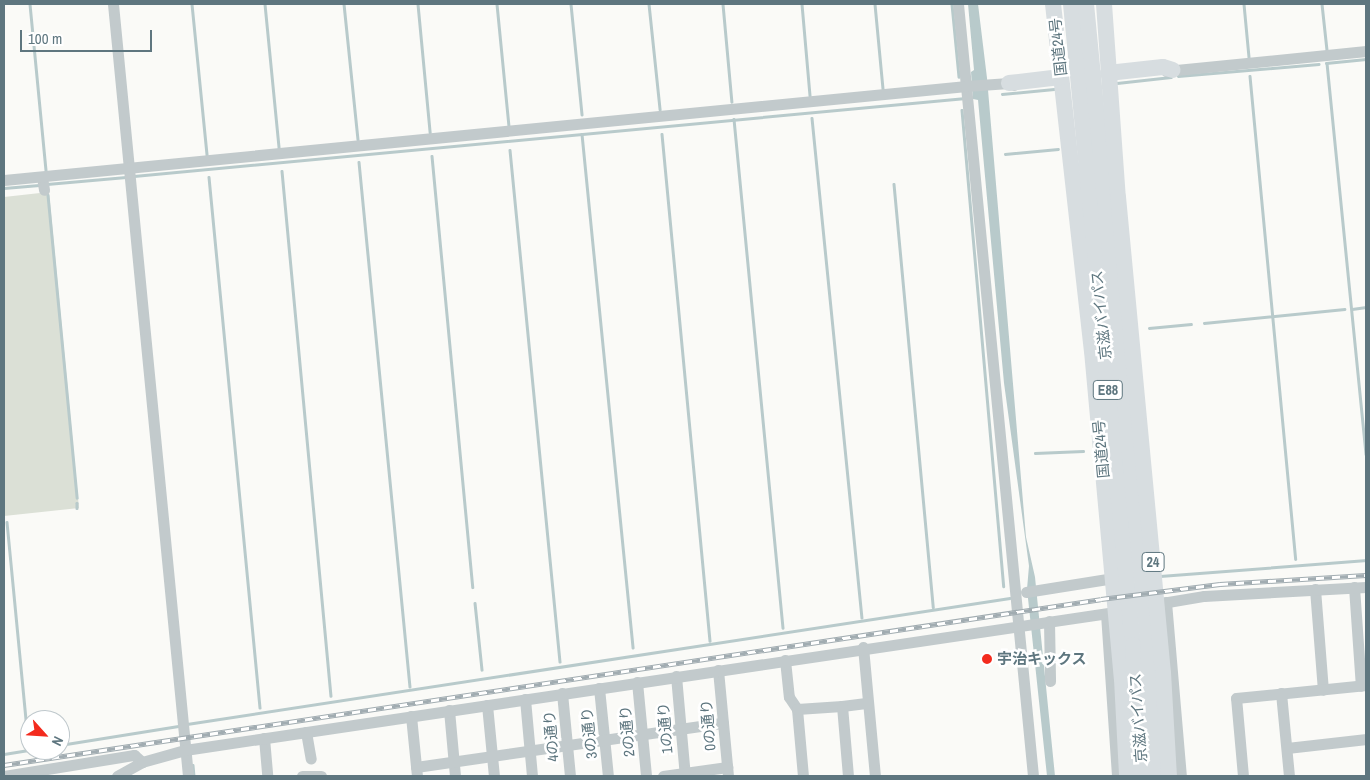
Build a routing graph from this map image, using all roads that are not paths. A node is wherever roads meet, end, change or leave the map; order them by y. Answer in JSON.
{"nodes":[{"id":1,"x":112,"y":4,"type":"edge"},
{"id":2,"x":958,"y":4,"type":"edge"},
{"id":3,"x":1053,"y":4,"type":"edge"},
{"id":4,"x":1061,"y":4,"type":"edge"},
{"id":5,"x":1071,"y":4,"type":"edge"},
{"id":6,"x":1086,"y":4,"type":"edge"},
{"id":7,"x":1104,"y":4,"type":"edge"},
{"id":8,"x":1366,"y":51,"type":"edge"},
{"id":9,"x":1173,"y":70,"type":"joint"},
{"id":10,"x":1114,"y":75,"type":"junction"},
{"id":11,"x":1056,"y":80,"type":"junction"},
{"id":12,"x":1009,"y":83,"type":"joint"},
{"id":13,"x":967,"y":94,"type":"junction"},
{"id":14,"x":1113,"y":131,"type":"junction"},
{"id":15,"x":1076,"y":137,"type":"junction"},
{"id":16,"x":128,"y":174,"type":"junction"},
{"id":17,"x":4,"y":180,"type":"edge"},
{"id":18,"x":1164,"y":571,"type":"joint"},
{"id":19,"x":1103,"y":580,"type":"junction"},
{"id":20,"x":1360,"y":587,"type":"edge"},
{"id":21,"x":1315,"y":589,"type":"junction"},
{"id":22,"x":1026,"y":592,"type":"dead end"},
{"id":23,"x":1166,"y":602,"type":"junction"},
{"id":24,"x":1106,"y":614,"type":"junction"},
{"id":25,"x":1042,"y":623,"type":"junction"},
{"id":26,"x":1019,"y":627,"type":"junction"},
{"id":27,"x":863,"y":648,"type":"junction"},
{"id":28,"x":785,"y":660,"type":"junction"},
{"id":29,"x":718,"y":670,"type":"junction"},
{"id":30,"x":676,"y":676,"type":"junction"},
{"id":31,"x":1050,"y":681,"type":"dead end"},
{"id":32,"x":637,"y":682,"type":"junction"},
{"id":33,"x":1364,"y":686,"type":"edge"},
{"id":34,"x":599,"y":688,"type":"junction"},
{"id":35,"x":1323,"y":690,"type":"junction"},
{"id":36,"x":562,"y":693,"type":"junction"},
{"id":37,"x":1282,"y":694,"type":"junction"},
{"id":38,"x":525,"y":699,"type":"junction"},
{"id":39,"x":868,"y":703,"type":"junction"},
{"id":40,"x":487,"y":704,"type":"junction"},
{"id":41,"x":842,"y":706,"type":"junction"},
{"id":42,"x":797,"y":709,"type":"junction"},
{"id":43,"x":449,"y":710,"type":"junction"},
{"id":44,"x":411,"y":716,"type":"junction"},
{"id":45,"x":723,"y":723,"type":"junction"},
{"id":46,"x":680,"y":729,"type":"junction"},
{"id":47,"x":306,"y":732,"type":"junction"},
{"id":48,"x":642,"y":734,"type":"junction"},
{"id":49,"x":264,"y":738,"type":"junction"},
{"id":50,"x":604,"y":740,"type":"junction"},
{"id":51,"x":1366,"y":740,"type":"edge"},
{"id":52,"x":567,"y":745,"type":"junction"},
{"id":53,"x":1287,"y":748,"type":"junction"},
{"id":54,"x":185,"y":750,"type":"junction"},
{"id":55,"x":530,"y":751,"type":"junction"},
{"id":56,"x":492,"y":756,"type":"junction"},
{"id":57,"x":311,"y":759,"type":"dead end"},
{"id":58,"x":142,"y":762,"type":"junction"},
{"id":59,"x":454,"y":762,"type":"junction"},
{"id":60,"x":416,"y":772,"type":"edge"},
{"id":61,"x":727,"y":772,"type":"edge"},
{"id":62,"x":685,"y":775,"type":"edge"},
{"id":63,"x":4,"y":776,"type":"edge"},
{"id":64,"x":117,"y":776,"type":"edge"},
{"id":65,"x":188,"y":776,"type":"edge"},
{"id":66,"x":267,"y":776,"type":"edge"},
{"id":67,"x":302,"y":776,"type":"edge"},
{"id":68,"x":321,"y":776,"type":"edge"},
{"id":69,"x":455,"y":776,"type":"edge"},
{"id":70,"x":494,"y":776,"type":"edge"},
{"id":71,"x":532,"y":776,"type":"edge"},
{"id":72,"x":570,"y":776,"type":"edge"},
{"id":73,"x":608,"y":776,"type":"edge"},
{"id":74,"x":646,"y":776,"type":"edge"},
{"id":75,"x":663,"y":776,"type":"edge"},
{"id":76,"x":803,"y":776,"type":"edge"},
{"id":77,"x":848,"y":776,"type":"edge"},
{"id":78,"x":875,"y":776,"type":"edge"},
{"id":79,"x":1030,"y":776,"type":"edge"},
{"id":80,"x":1117,"y":776,"type":"edge"},
{"id":81,"x":1127,"y":776,"type":"edge"},
{"id":82,"x":1141,"y":776,"type":"edge"},
{"id":83,"x":1154,"y":776,"type":"edge"},
{"id":84,"x":1169,"y":776,"type":"edge"},
{"id":85,"x":1181,"y":776,"type":"edge"},
{"id":86,"x":1243,"y":776,"type":"edge"},
{"id":87,"x":1290,"y":776,"type":"edge"}],
"edges":[{"from":1,"to":16,"type":"street"},
{"from":2,"to":13,"type":"street"},
{"from":3,"to":11,"type":"highway","name":"国道24号"},
{"from":4,"to":15,"type":"highway"},
{"from":5,"to":15,"type":"highway","name":"京滋バイパス","number":"E88"},
{"from":6,"to":83,"type":"highway","name":"京滋バイパス","number":"E88"},
{"from":7,"to":10,"type":"highway","number":"24"},
{"from":8,"to":9,"type":"street"},
{"from":9,"to":10,"type":"highway"},
{"from":10,"to":14,"type":"highway","number":"24"},
{"from":11,"to":12,"type":"highway"},
{"from":11,"to":15,"type":"highway","name":"国道24号"},
{"from":12,"to":13,"type":"street"},
{"from":13,"to":16,"type":"street"},
{"from":13,"to":26,"type":"street"},
{"from":14,"to":18,"type":"highway"},
{"from":14,"to":84,"type":"highway","number":"24"},
{"from":15,"to":19,"type":"highway"},
{"from":15,"to":81,"type":"highway","name":"国道24号"},
{"from":15,"to":82,"type":"highway","name":"京滋バイパス","number":"E88"},
{"from":16,"to":17,"type":"street"},
{"from":16,"to":54,"type":"street"},
{"from":18,"to":19,"type":"street"},
{"from":19,"to":22,"type":"street"},
{"from":20,"to":21,"type":"street"},
{"from":20,"to":33,"type":"street"},
{"from":21,"to":23,"type":"street"},
{"from":21,"to":35,"type":"street"},
{"from":23,"to":24,"type":"street"},
{"from":23,"to":85,"type":"street"},
{"from":24,"to":25,"type":"street"},
{"from":24,"to":80,"type":"street"},
{"from":25,"to":26,"type":"street"},
{"from":25,"to":31,"type":"street"},
{"from":26,"to":27,"type":"street"},
{"from":26,"to":79,"type":"street"},
{"from":27,"to":28,"type":"street"},
{"from":27,"to":39,"type":"street"},
{"from":28,"to":29,"type":"street"},
{"from":28,"to":42,"type":"street"},
{"from":29,"to":30,"type":"street"},
{"from":29,"to":45,"type":"street","name":"0の通り"},
{"from":30,"to":32,"type":"street"},
{"from":30,"to":46,"type":"street","name":"1の通り"},
{"from":32,"to":34,"type":"street"},
{"from":32,"to":48,"type":"street","name":"2の通り"},
{"from":33,"to":35,"type":"street"},
{"from":34,"to":36,"type":"street"},
{"from":34,"to":50,"type":"street","name":"3の通り"},
{"from":35,"to":37,"type":"street"},
{"from":36,"to":38,"type":"street"},
{"from":36,"to":52,"type":"street","name":"4の通り"},
{"from":37,"to":53,"type":"street"},
{"from":37,"to":86,"type":"street"},
{"from":38,"to":40,"type":"street"},
{"from":38,"to":55,"type":"street"},
{"from":39,"to":41,"type":"street"},
{"from":39,"to":78,"type":"street"},
{"from":40,"to":43,"type":"street"},
{"from":40,"to":56,"type":"street"},
{"from":41,"to":42,"type":"street"},
{"from":41,"to":77,"type":"street"},
{"from":42,"to":76,"type":"street"},
{"from":43,"to":44,"type":"street"},
{"from":43,"to":59,"type":"street"},
{"from":44,"to":47,"type":"street"},
{"from":44,"to":60,"type":"street"},
{"from":45,"to":46,"type":"street"},
{"from":45,"to":61,"type":"street","name":"0の通り"},
{"from":46,"to":48,"type":"street"},
{"from":46,"to":62,"type":"street","name":"1の通り"},
{"from":47,"to":49,"type":"street"},
{"from":47,"to":57,"type":"street"},
{"from":48,"to":50,"type":"street"},
{"from":48,"to":74,"type":"street","name":"2の通り"},
{"from":49,"to":54,"type":"street"},
{"from":49,"to":66,"type":"street"},
{"from":50,"to":52,"type":"street"},
{"from":50,"to":73,"type":"street","name":"3の通り"},
{"from":51,"to":53,"type":"street"},
{"from":52,"to":55,"type":"street"},
{"from":52,"to":72,"type":"street","name":"4の通り"},
{"from":53,"to":87,"type":"street"},
{"from":54,"to":58,"type":"street"},
{"from":54,"to":65,"type":"street"},
{"from":55,"to":56,"type":"street"},
{"from":55,"to":71,"type":"street"},
{"from":56,"to":59,"type":"street"},
{"from":56,"to":70,"type":"street"},
{"from":58,"to":63,"type":"street"},
{"from":58,"to":64,"type":"street"},
{"from":59,"to":60,"type":"street"},
{"from":59,"to":69,"type":"street"},
{"from":61,"to":62,"type":"street"},
{"from":62,"to":75,"type":"street"},
{"from":67,"to":68,"type":"street"}]}
